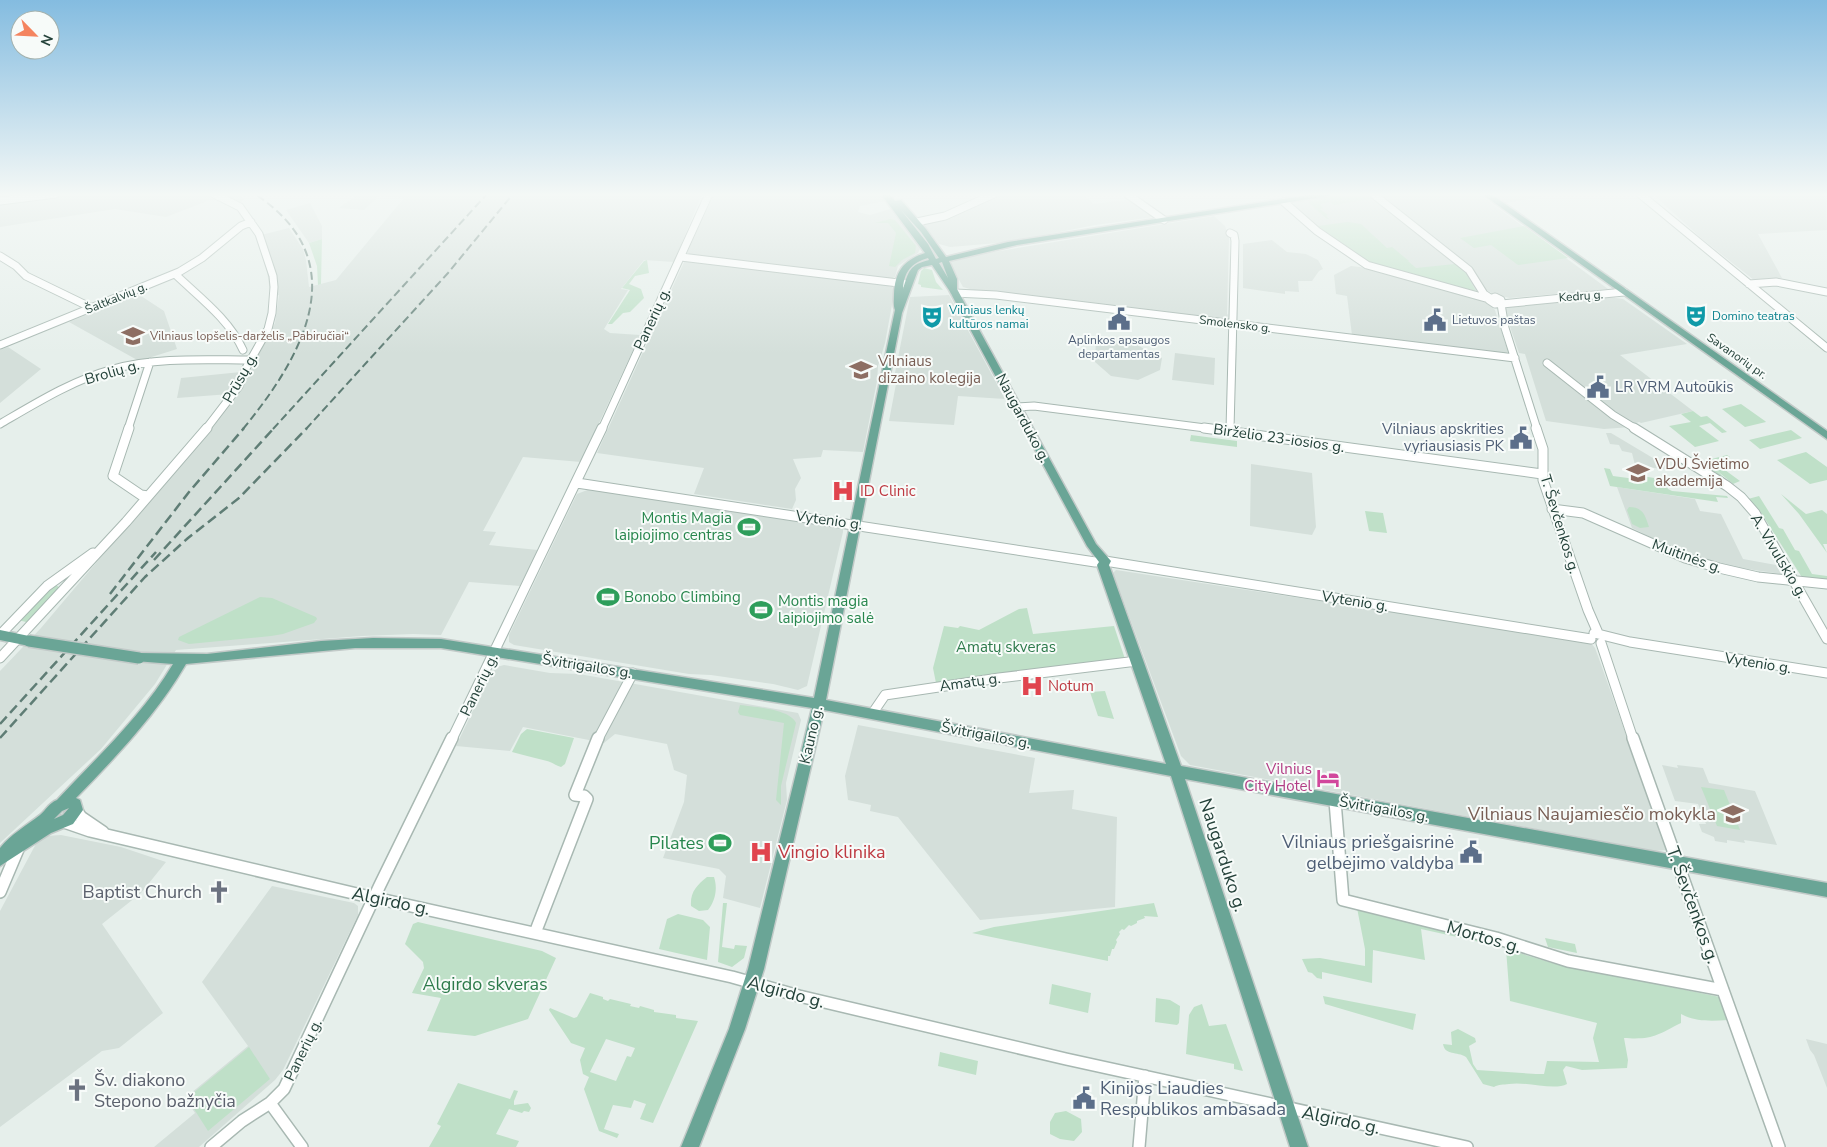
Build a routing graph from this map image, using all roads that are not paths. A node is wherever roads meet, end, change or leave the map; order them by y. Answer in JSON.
{"nodes":[{"id":1,"x":215,"y":248,"type":"edge"},
{"id":2,"x":264,"y":248,"type":"edge"},
{"id":3,"x":685,"y":248,"type":"edge"},
{"id":4,"x":930,"y":248,"type":"edge"},
{"id":5,"x":932,"y":248,"type":"edge"},
{"id":6,"x":991,"y":248,"type":"edge"},
{"id":7,"x":1235,"y":248,"type":"edge"},
{"id":8,"x":1339,"y":248,"type":"edge"},
{"id":9,"x":1441,"y":248,"type":"edge"},
{"id":10,"x":1561,"y":248,"type":"edge"},
{"id":11,"x":1705,"y":248,"type":"edge"},
{"id":12,"x":0,"y":256,"type":"edge"},
{"id":13,"x":937,"y":256,"type":"junction"},
{"id":14,"x":681,"y":257,"type":"junction"},
{"id":15,"x":174,"y":274,"type":"junction"},
{"id":16,"x":900,"y":284,"type":"junction"},
{"id":17,"x":910,"y":284,"type":"junction"},
{"id":18,"x":1749,"y":284,"type":"junction"},
{"id":19,"x":1480,"y":288,"type":"junction"},
{"id":20,"x":954,"y":291,"type":"junction"},
{"id":21,"x":1465,"y":292,"type":"junction"},
{"id":22,"x":1624,"y":292,"type":"junction"},
{"id":23,"x":1827,"y":292,"type":"edge"},
{"id":24,"x":1538,"y":299,"type":"joint"},
{"id":25,"x":1495,"y":301,"type":"junction"},
{"id":26,"x":92,"y":308,"type":"junction"},
{"id":27,"x":898,"y":313,"type":"junction"},
{"id":28,"x":1504,"y":323,"type":"joint"},
{"id":29,"x":1233,"y":324,"type":"junction"},
{"id":30,"x":0,"y":345,"type":"edge"},
{"id":31,"x":1827,"y":348,"type":"edge"},
{"id":32,"x":257,"y":349,"type":"junction"},
{"id":33,"x":243,"y":350,"type":"junction"},
{"id":34,"x":1515,"y":358,"type":"junction"},
{"id":35,"x":234,"y":360,"type":"junction"},
{"id":36,"x":250,"y":360,"type":"junction"},
{"id":37,"x":150,"y":362,"type":"junction"},
{"id":38,"x":1547,"y":363,"type":"dead end"},
{"id":39,"x":1017,"y":407,"type":"junction"},
{"id":40,"x":0,"y":424,"type":"edge"},
{"id":41,"x":1230,"y":432,"type":"junction"},
{"id":42,"x":1827,"y":436,"type":"edge"},
{"id":43,"x":1542,"y":474,"type":"junction"},
{"id":44,"x":577,"y":483,"type":"junction"},
{"id":45,"x":148,"y":496,"type":"junction"},
{"id":46,"x":1552,"y":509,"type":"junction"},
{"id":47,"x":854,"y":524,"type":"junction"},
{"id":48,"x":104,"y":546,"type":"junction"},
{"id":49,"x":1101,"y":563,"type":"junction"},
{"id":50,"x":1795,"y":582,"type":"junction"},
{"id":51,"x":71,"y":583,"type":"junction"},
{"id":52,"x":1827,"y":584,"type":"edge"},
{"id":53,"x":47,"y":586,"type":"junction"},
{"id":54,"x":0,"y":635,"type":"edge"},
{"id":55,"x":1597,"y":638,"type":"junction"},
{"id":56,"x":1827,"y":639,"type":"edge"},
{"id":57,"x":24,"y":640,"type":"junction"},
{"id":58,"x":495,"y":651,"type":"junction"},
{"id":59,"x":0,"y":658,"type":"edge"},
{"id":60,"x":182,"y":660,"type":"junction"},
{"id":61,"x":1137,"y":661,"type":"junction"},
{"id":62,"x":1606,"y":664,"type":"joint"},
{"id":63,"x":633,"y":673,"type":"junction"},
{"id":64,"x":1827,"y":673,"type":"edge"},
{"id":65,"x":819,"y":704,"type":"junction"},
{"id":66,"x":872,"y":714,"type":"junction"},
{"id":67,"x":1176,"y":772,"type":"junction"},
{"id":68,"x":1335,"y":800,"type":"junction"},
{"id":69,"x":71,"y":806,"type":"junction"},
{"id":70,"x":55,"y":821,"type":"junction"},
{"id":71,"x":105,"y":834,"type":"junction"},
{"id":72,"x":20,"y":845,"type":"junction"},
{"id":73,"x":0,"y":858,"type":"edge"},
{"id":74,"x":1678,"y":864,"type":"junction"},
{"id":75,"x":1827,"y":890,"type":"edge"},
{"id":76,"x":0,"y":892,"type":"edge"},
{"id":77,"x":374,"y":897,"type":"junction"},
{"id":78,"x":535,"y":933,"type":"junction"},
{"id":79,"x":752,"y":983,"type":"junction"},
{"id":80,"x":1723,"y":990,"type":"junction"},
{"id":81,"x":1145,"y":1076,"type":"junction"},
{"id":82,"x":270,"y":1103,"type":"junction"},
{"id":83,"x":1287,"y":1108,"type":"junction"},
{"id":84,"x":211,"y":1147,"type":"edge"},
{"id":85,"x":302,"y":1147,"type":"edge"},
{"id":86,"x":690,"y":1147,"type":"edge"},
{"id":87,"x":1139,"y":1147,"type":"edge"},
{"id":88,"x":1299,"y":1147,"type":"edge"},
{"id":89,"x":1467,"y":1147,"type":"edge"},
{"id":90,"x":1779,"y":1147,"type":"edge"}],
"edges":[{"from":1,"to":15,"type":"street","name":"Šaltkalvių g."},
{"from":2,"to":32,"type":"street","name":"Prūsų g."},
{"from":3,"to":14,"type":"street","name":"Panerių g."},
{"from":4,"to":13,"type":"main road","name":"Naugarduko g."},
{"from":5,"to":13,"type":"main road","name":"Naugarduko g."},
{"from":6,"to":13,"type":"main road"},
{"from":7,"to":29,"type":"street"},
{"from":8,"to":21,"type":"street"},
{"from":9,"to":19,"type":"street"},
{"from":10,"to":22,"type":"main road","name":"Savanorių pr."},
{"from":11,"to":18,"type":"street"},
{"from":12,"to":26,"type":"street"},
{"from":13,"to":16,"type":"main road","name":"Kauno g."},
{"from":13,"to":17,"type":"main road","name":"Kauno g."},
{"from":13,"to":20,"type":"main road","name":"Naugarduko g."},
{"from":14,"to":16,"type":"street"},
{"from":14,"to":44,"type":"street","name":"Panerių g."},
{"from":15,"to":26,"type":"street","name":"Šaltkalvių g."},
{"from":15,"to":33,"type":"street"},
{"from":16,"to":17,"type":"street"},
{"from":16,"to":27,"type":"main road","name":"Kauno g."},
{"from":17,"to":27,"type":"main road","name":"Kauno g."},
{"from":18,"to":23,"type":"street"},
{"from":18,"to":31,"type":"street"},
{"from":19,"to":21,"type":"street"},
{"from":19,"to":25,"type":"street"},
{"from":20,"to":29,"type":"street","name":"Smolensko g."},
{"from":20,"to":39,"type":"main road","name":"Naugarduko g."},
{"from":21,"to":25,"type":"street"},
{"from":22,"to":24,"type":"street","name":"Kedrų g."},
{"from":22,"to":42,"type":"main road","name":"Savanorių pr."},
{"from":24,"to":25,"type":"street","name":"Kedrų g."},
{"from":25,"to":28,"type":"street","name":"T. Ševčenkos g."},
{"from":26,"to":30,"type":"street","name":"Šaltkalvių g."},
{"from":27,"to":47,"type":"main road","name":"Kauno g."},
{"from":28,"to":34,"type":"street","name":"T. Ševčenkos g."},
{"from":29,"to":34,"type":"street","name":"Smolensko g."},
{"from":29,"to":41,"type":"street"},
{"from":32,"to":33,"type":"street"},
{"from":32,"to":36,"type":"street","name":"Prūsų g."},
{"from":33,"to":35,"type":"street"},
{"from":34,"to":43,"type":"street","name":"T. Ševčenkos g."},
{"from":35,"to":36,"type":"street","name":"Brolių g."},
{"from":35,"to":37,"type":"street","name":"Brolių g."},
{"from":36,"to":45,"type":"street","name":"Prūsų g."},
{"from":37,"to":40,"type":"street","name":"Brolių g."},
{"from":37,"to":45,"type":"street"},
{"from":38,"to":50,"type":"street","name":"A. Vivulskio g."},
{"from":39,"to":41,"type":"street","name":"Birželio 23-iosios g."},
{"from":39,"to":49,"type":"main road","name":"Naugarduko g."},
{"from":41,"to":43,"type":"street","name":"Birželio 23-iosios g."},
{"from":43,"to":46,"type":"street","name":"T. Ševčenkos g."},
{"from":44,"to":47,"type":"street","name":"Vytenio g."},
{"from":44,"to":58,"type":"street","name":"Panerių g."},
{"from":45,"to":48,"type":"street","name":"Prūsų g."},
{"from":46,"to":50,"type":"street","name":"Muitinės g."},
{"from":46,"to":55,"type":"street","name":"T. Ševčenkos g."},
{"from":47,"to":49,"type":"street","name":"Vytenio g."},
{"from":47,"to":65,"type":"main road","name":"Kauno g."},
{"from":48,"to":51,"type":"street","name":"Prūsų g."},
{"from":48,"to":53,"type":"street","name":"Prūsų g."},
{"from":49,"to":55,"type":"street","name":"Vytenio g."},
{"from":49,"to":61,"type":"main road","name":"Naugarduko g."},
{"from":50,"to":52,"type":"street","name":"Muitinės g."},
{"from":50,"to":56,"type":"street","name":"A. Vivulskio g."},
{"from":51,"to":53,"type":"street"},
{"from":51,"to":57,"type":"street","name":"Prūsų g."},
{"from":53,"to":54,"type":"street","name":"Prūsų g."},
{"from":54,"to":57,"type":"main road","name":"Švitrigailos g."},
{"from":55,"to":62,"type":"street","name":"T. Ševčenkos g."},
{"from":55,"to":64,"type":"street","name":"Vytenio g."},
{"from":57,"to":59,"type":"street","name":"Prūsų g."},
{"from":57,"to":60,"type":"main road","name":"Švitrigailos g.","bridge":true},
{"from":58,"to":60,"type":"main road","name":"Švitrigailos g."},
{"from":58,"to":63,"type":"main road","name":"Švitrigailos g."},
{"from":58,"to":77,"type":"street","name":"Panerių g."},
{"from":60,"to":69,"type":"main road"},
{"from":61,"to":66,"type":"street","name":"Amatų g."},
{"from":61,"to":67,"type":"main road","name":"Naugarduko g."},
{"from":62,"to":74,"type":"street","name":"T. Ševčenkos g."},
{"from":63,"to":65,"type":"main road","name":"Švitrigailos g."},
{"from":63,"to":78,"type":"street"},
{"from":65,"to":66,"type":"main road","name":"Švitrigailos g."},
{"from":65,"to":79,"type":"main road","name":"Kauno g."},
{"from":66,"to":67,"type":"main road","name":"Švitrigailos g."},
{"from":67,"to":68,"type":"main road","name":"Švitrigailos g."},
{"from":67,"to":83,"type":"main road","name":"Naugarduko g."},
{"from":68,"to":74,"type":"main road","name":"Švitrigailos g."},
{"from":68,"to":80,"type":"street","name":"Mortos g."},
{"from":69,"to":70,"type":"main road"},
{"from":69,"to":71,"type":"street","name":"Algirdo g."},
{"from":70,"to":71,"type":"street","name":"Algirdo g."},
{"from":70,"to":72,"type":"main road"},
{"from":70,"to":73,"type":"main road"},
{"from":71,"to":77,"type":"street","name":"Algirdo g."},
{"from":72,"to":73,"type":"main road"},
{"from":72,"to":76,"type":"street"},
{"from":74,"to":75,"type":"main road","name":"Švitrigailos g."},
{"from":74,"to":80,"type":"street","name":"T. Ševčenkos g."},
{"from":77,"to":78,"type":"street","name":"Algirdo g."},
{"from":77,"to":82,"type":"street","name":"Panerių g."},
{"from":78,"to":79,"type":"street","name":"Algirdo g."},
{"from":79,"to":81,"type":"street","name":"Algirdo g."},
{"from":79,"to":86,"type":"main road","name":"Kauno g."},
{"from":80,"to":90,"type":"street","name":"T. Ševčenkos g."},
{"from":81,"to":83,"type":"street","name":"Algirdo g."},
{"from":81,"to":87,"type":"street"},
{"from":82,"to":84,"type":"street","name":"Panerių g."},
{"from":82,"to":85,"type":"street"},
{"from":83,"to":88,"type":"main road","name":"Naugarduko g."},
{"from":83,"to":89,"type":"street","name":"Algirdo g."}]}
